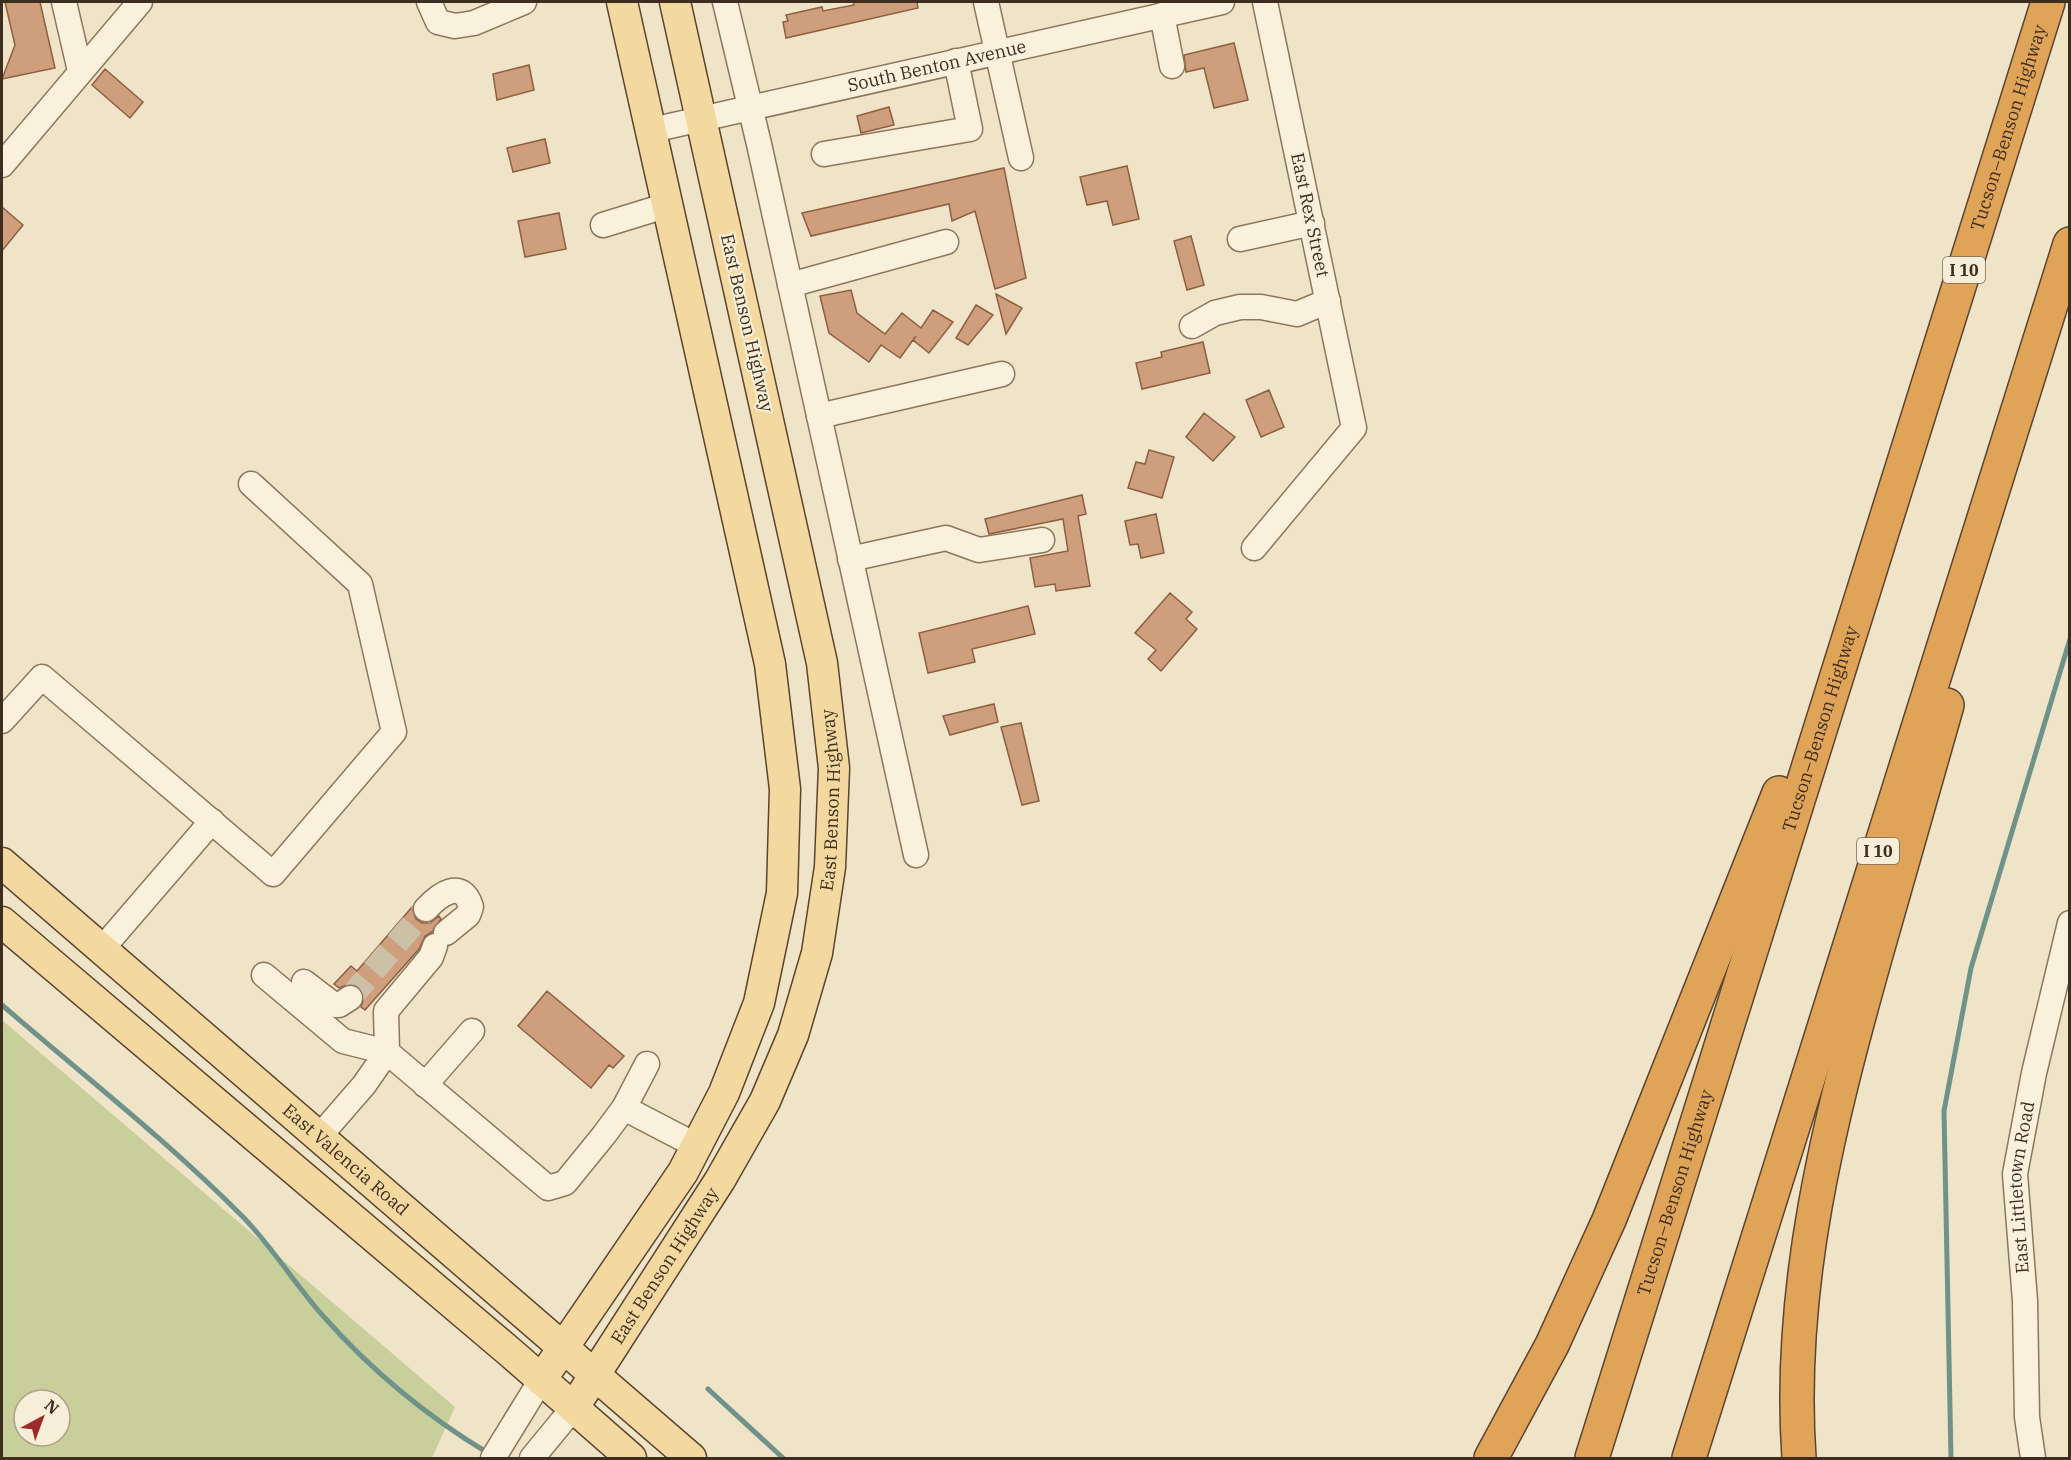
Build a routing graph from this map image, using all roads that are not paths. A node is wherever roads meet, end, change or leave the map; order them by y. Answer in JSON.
{"nodes":[{"id":1,"x":64,"y":2,"type":"edge"},
{"id":2,"x":140,"y":2,"type":"edge"},
{"id":3,"x":429,"y":2,"type":"edge"},
{"id":4,"x":524,"y":2,"type":"edge"},
{"id":5,"x":622,"y":2,"type":"edge"},
{"id":6,"x":675,"y":2,"type":"edge"},
{"id":7,"x":724,"y":2,"type":"edge"},
{"id":8,"x":986,"y":2,"type":"edge"},
{"id":9,"x":1222,"y":2,"type":"edge"},
{"id":10,"x":1265,"y":2,"type":"edge"},
{"id":11,"x":2048,"y":2,"type":"edge"},
{"id":12,"x":1162,"y":15,"type":"junction"},
{"id":13,"x":997,"y":52,"type":"junction"},
{"id":14,"x":956,"y":61,"type":"junction"},
{"id":15,"x":1172,"y":66,"type":"dead end"},
{"id":16,"x":81,"y":71,"type":"junction"},
{"id":17,"x":749,"y":107,"type":"junction"},
{"id":18,"x":701,"y":118,"type":"junction"},
{"id":19,"x":652,"y":130,"type":"junction"},
{"id":20,"x":824,"y":154,"type":"dead end"},
{"id":21,"x":1021,"y":158,"type":"dead end"},
{"id":22,"x":2,"y":165,"type":"edge"},
{"id":23,"x":668,"y":205,"type":"junction"},
{"id":24,"x":1312,"y":223,"type":"junction"},
{"id":25,"x":603,"y":225,"type":"dead end"},
{"id":26,"x":1240,"y":239,"type":"dead end"},
{"id":27,"x":945,"y":242,"type":"dead end"},
{"id":28,"x":2070,"y":244,"type":"edge"},
{"id":29,"x":2070,"y":268,"type":"edge"},
{"id":30,"x":790,"y":285,"type":"junction"},
{"id":31,"x":1328,"y":301,"type":"junction"},
{"id":32,"x":1192,"y":326,"type":"dead end"},
{"id":33,"x":1002,"y":374,"type":"dead end"},
{"id":34,"x":819,"y":416,"type":"junction"},
{"id":35,"x":251,"y":484,"type":"dead end"},
{"id":36,"x":1880,"y":538,"type":"junction"},
{"id":37,"x":1042,"y":540,"type":"dead end"},
{"id":38,"x":1254,"y":548,"type":"dead end"},
{"id":39,"x":850,"y":559,"type":"junction"},
{"id":40,"x":2,"y":721,"type":"edge"},
{"id":41,"x":212,"y":821,"type":"junction"},
{"id":42,"x":916,"y":855,"type":"dead end"},
{"id":43,"x":2,"y":863,"type":"edge"},
{"id":44,"x":426,"y":909,"type":"tunnel mouth"},
{"id":45,"x":2,"y":922,"type":"edge"},
{"id":46,"x":2070,"y":922,"type":"edge"},
{"id":47,"x":101,"y":950,"type":"junction"},
{"id":48,"x":264,"y":975,"type":"dead end"},
{"id":49,"x":304,"y":982,"type":"dead end"},
{"id":50,"x":350,"y":998,"type":"dead end"},
{"id":51,"x":471,"y":1030,"type":"dead end"},
{"id":52,"x":387,"y":1052,"type":"junction"},
{"id":53,"x":647,"y":1064,"type":"dead end"},
{"id":54,"x":425,"y":1085,"type":"junction"},
{"id":55,"x":624,"y":1108,"type":"junction"},
{"id":56,"x":318,"y":1138,"type":"junction"},
{"id":57,"x":697,"y":1146,"type":"junction"},
{"id":58,"x":564,"y":1347,"type":"junction"},
{"id":59,"x":596,"y":1375,"type":"junction"},
{"id":60,"x":541,"y":1380,"type":"junction"},
{"id":61,"x":573,"y":1407,"type":"junction"},
{"id":62,"x":499,"y":1449,"type":"edge"},
{"id":63,"x":532,"y":1458,"type":"edge"},
{"id":64,"x":631,"y":1458,"type":"edge"},
{"id":65,"x":691,"y":1458,"type":"edge"},
{"id":66,"x":1491,"y":1458,"type":"edge"},
{"id":67,"x":1592,"y":1458,"type":"edge"},
{"id":68,"x":1689,"y":1458,"type":"edge"},
{"id":69,"x":1799,"y":1458,"type":"edge"},
{"id":70,"x":2033,"y":1458,"type":"edge"}],
"edges":[{"from":1,"to":16,"type":"street"},
{"from":2,"to":16,"type":"street"},
{"from":3,"to":4,"type":"street"},
{"from":5,"to":19,"type":"main road","name":"East Benson Highway"},
{"from":6,"to":18,"type":"main road","name":"East Benson Highway"},
{"from":7,"to":17,"type":"street"},
{"from":8,"to":13,"type":"street"},
{"from":9,"to":12,"type":"street","name":"South Benton Avenue"},
{"from":10,"to":24,"type":"street","name":"East Rex Street"},
{"from":11,"to":36,"type":"highway","name":"Tucson–Benson Highway","number":"I 10"},
{"from":12,"to":13,"type":"street","name":"South Benton Avenue"},
{"from":12,"to":15,"type":"street"},
{"from":13,"to":14,"type":"street","name":"South Benton Avenue"},
{"from":13,"to":21,"type":"street"},
{"from":14,"to":17,"type":"street","name":"South Benton Avenue"},
{"from":14,"to":20,"type":"street"},
{"from":16,"to":22,"type":"street"},
{"from":17,"to":18,"type":"street","name":"South Benton Avenue"},
{"from":17,"to":30,"type":"street"},
{"from":18,"to":19,"type":"street","name":"South Benton Avenue"},
{"from":18,"to":59,"type":"main road","name":"East Benson Highway"},
{"from":19,"to":23,"type":"main road","name":"East Benson Highway"},
{"from":23,"to":25,"type":"street"},
{"from":23,"to":57,"type":"main road","name":"East Benson Highway"},
{"from":24,"to":26,"type":"street"},
{"from":24,"to":31,"type":"street","name":"East Rex Street"},
{"from":27,"to":30,"type":"street"},
{"from":28,"to":68,"type":"highway","number":"I 10"},
{"from":29,"to":69,"type":"highway"},
{"from":30,"to":34,"type":"street"},
{"from":31,"to":32,"type":"street"},
{"from":31,"to":38,"type":"street","name":"East Rex Street"},
{"from":33,"to":34,"type":"street"},
{"from":34,"to":39,"type":"street"},
{"from":35,"to":41,"type":"street"},
{"from":36,"to":66,"type":"highway"},
{"from":36,"to":67,"type":"highway","name":"Tucson–Benson Highway","number":"I 10"},
{"from":37,"to":39,"type":"street"},
{"from":39,"to":42,"type":"street"},
{"from":40,"to":41,"type":"street"},
{"from":41,"to":47,"type":"street"},
{"from":43,"to":47,"type":"main road","name":"East Valencia Road"},
{"from":44,"to":52,"type":"street"},
{"from":45,"to":60,"type":"main road"},
{"from":46,"to":70,"type":"street","name":"East Littletown Road"},
{"from":47,"to":56,"type":"main road","name":"East Valencia Road"},
{"from":48,"to":52,"type":"street"},
{"from":49,"to":50,"type":"street"},
{"from":51,"to":54,"type":"street"},
{"from":52,"to":54,"type":"street"},
{"from":52,"to":56,"type":"street"},
{"from":53,"to":55,"type":"street"},
{"from":54,"to":55,"type":"street"},
{"from":55,"to":57,"type":"street"},
{"from":56,"to":58,"type":"main road","name":"East Valencia Road"},
{"from":57,"to":58,"type":"main road","name":"East Benson Highway"},
{"from":58,"to":59,"type":"main road","name":"East Valencia Road"},
{"from":58,"to":60,"type":"main road","name":"East Benson Highway"},
{"from":59,"to":61,"type":"main road","name":"East Benson Highway"},
{"from":59,"to":65,"type":"main road","name":"East Valencia Road"},
{"from":60,"to":61,"type":"main road"},
{"from":60,"to":62,"type":"street"},
{"from":61,"to":63,"type":"street"},
{"from":61,"to":64,"type":"main road"}]}
